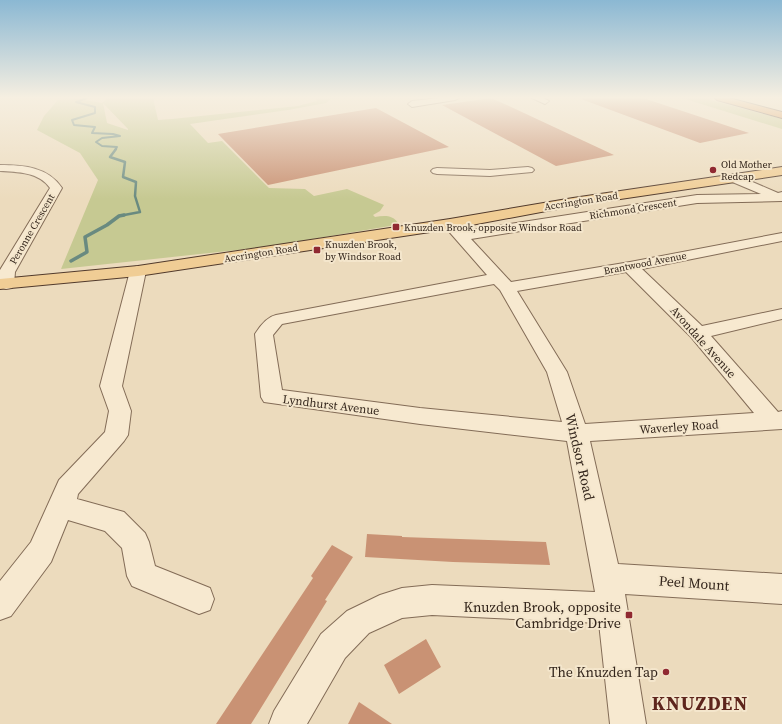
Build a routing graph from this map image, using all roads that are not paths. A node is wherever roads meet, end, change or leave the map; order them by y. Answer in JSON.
{"nodes":[{"id":1,"x":0,"y":168,"type":"edge"},
{"id":2,"x":528,"y":170,"type":"dead end"},
{"id":3,"x":437,"y":171,"type":"dead end"},
{"id":4,"x":782,"y":171,"type":"edge"},
{"id":5,"x":734,"y":178,"type":"junction"},
{"id":6,"x":781,"y":198,"type":"edge"},
{"id":7,"x":456,"y":230,"type":"junction"},
{"id":8,"x":782,"y":237,"type":"edge"},
{"id":9,"x":630,"y":267,"type":"junction"},
{"id":10,"x":138,"y":272,"type":"junction"},
{"id":11,"x":3,"y":278,"type":"edge"},
{"id":12,"x":502,"y":283,"type":"junction"},
{"id":13,"x":782,"y":314,"type":"edge"},
{"id":14,"x":698,"y":334,"type":"junction"},
{"id":15,"x":777,"y":421,"type":"edge"},
{"id":16,"x":577,"y":433,"type":"junction"},
{"id":17,"x":61,"y":506,"type":"junction"},
{"id":18,"x":606,"y":578,"type":"junction"},
{"id":19,"x":782,"y":589,"type":"edge"},
{"id":20,"x":199,"y":599,"type":"dead end"},
{"id":21,"x":0,"y":605,"type":"edge"},
{"id":22,"x":613,"y":608,"type":"junction"},
{"id":23,"x":287,"y":724,"type":"edge"},
{"id":24,"x":628,"y":724,"type":"edge"}],
"edges":[{"from":1,"to":11,"type":"street","name":"Peronne Crescent"},
{"from":2,"to":3,"type":"street"},
{"from":4,"to":5,"type":"main road","name":"Accrington Road"},
{"from":5,"to":6,"type":"street"},
{"from":5,"to":7,"type":"main road","name":"Accrington Road"},
{"from":6,"to":7,"type":"street","name":"Richmond Crescent"},
{"from":7,"to":10,"type":"main road","name":"Accrington Road"},
{"from":7,"to":12,"type":"street","name":"Windsor Road"},
{"from":8,"to":9,"type":"street","name":"Brantwood Avenue"},
{"from":9,"to":12,"type":"street","name":"Brantwood Avenue"},
{"from":9,"to":14,"type":"street","name":"Avondale Avenue"},
{"from":10,"to":11,"type":"main road","name":"Accrington Road"},
{"from":10,"to":17,"type":"street"},
{"from":12,"to":16,"type":"street","name":"Windsor Road"},
{"from":12,"to":16,"type":"street","name":"Lyndhurst Avenue"},
{"from":13,"to":14,"type":"street"},
{"from":14,"to":15,"type":"street","name":"Avondale Avenue"},
{"from":15,"to":16,"type":"street","name":"Waverley Road"},
{"from":16,"to":18,"type":"street","name":"Windsor Road"},
{"from":17,"to":20,"type":"street"},
{"from":17,"to":21,"type":"street"},
{"from":18,"to":19,"type":"street","name":"Peel Mount"},
{"from":18,"to":22,"type":"street","name":"Windsor Road"},
{"from":22,"to":23,"type":"street"},
{"from":22,"to":24,"type":"street","name":"Windsor Road"}]}
